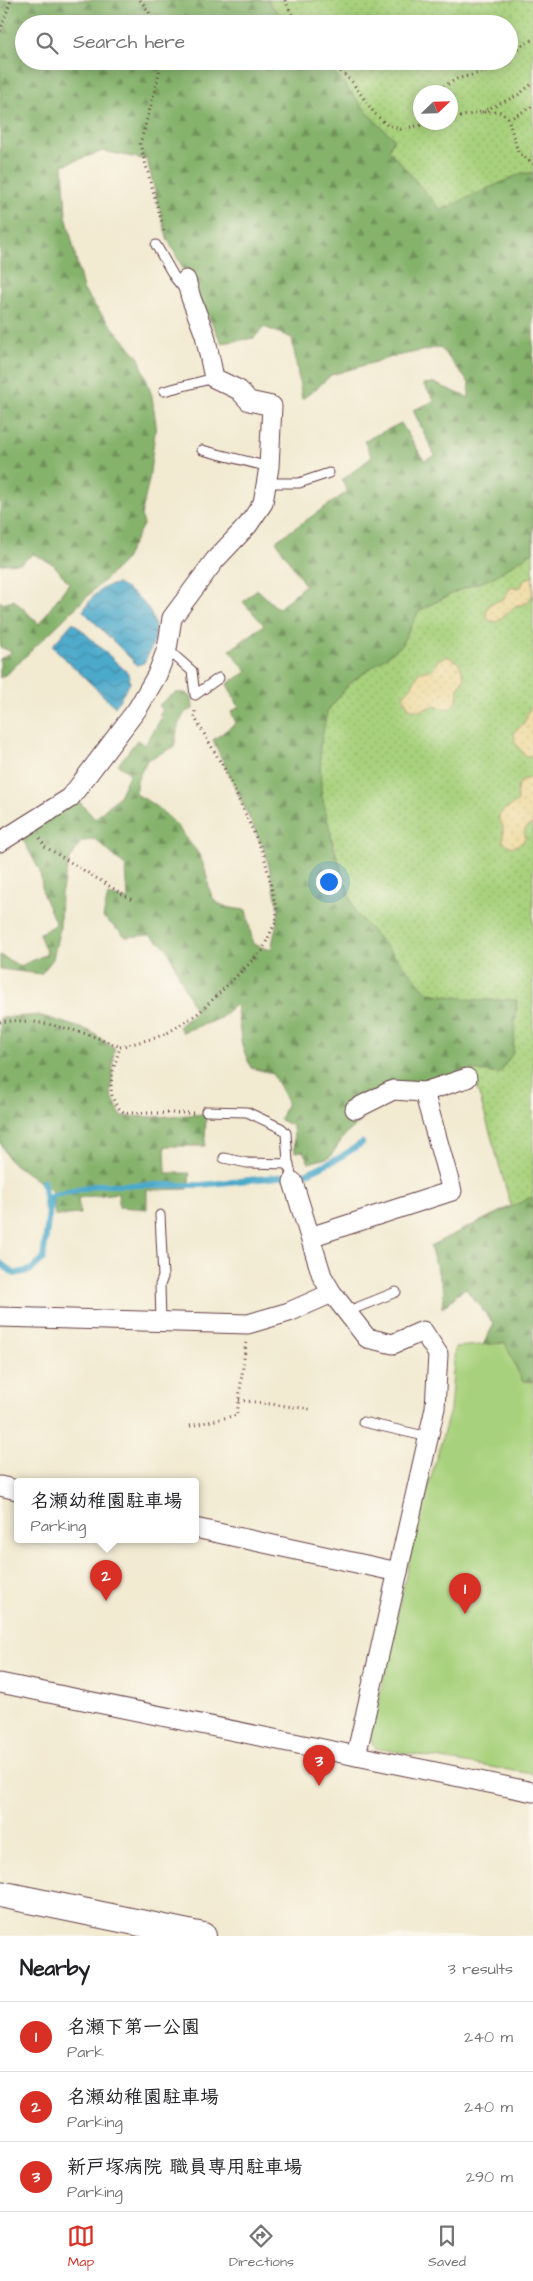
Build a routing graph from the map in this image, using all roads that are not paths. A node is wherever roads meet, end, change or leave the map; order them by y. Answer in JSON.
{"nodes":[{"id":1,"x":156,"y":245,"type":"dead end"},
{"id":2,"x":188,"y":289,"type":"joint"},
{"id":3,"x":214,"y":378,"type":"junction"},
{"id":4,"x":164,"y":391,"type":"dead end"},
{"id":5,"x":202,"y":450,"type":"dead end"},
{"id":6,"x":329,"y":473,"type":"dead end"},
{"id":7,"x":267,"y":475,"type":"junction"},
{"id":8,"x":167,"y":649,"type":"junction"},
{"id":9,"x":218,"y":678,"type":"dead end"},
{"id":10,"x":0,"y":842,"type":"edge"},
{"id":11,"x":467,"y":1078,"type":"dead end"},
{"id":12,"x":424,"y":1092,"type":"junction"},
{"id":13,"x":355,"y":1109,"type":"dead end"},
{"id":14,"x":206,"y":1111,"type":"road end"},
{"id":15,"x":224,"y":1158,"type":"dead end"},
{"id":16,"x":291,"y":1173,"type":"junction"},
{"id":17,"x":160,"y":1215,"type":"dead end"},
{"id":18,"x":310,"y":1237,"type":"junction"},
{"id":19,"x":396,"y":1292,"type":"dead end"},
{"id":20,"x":332,"y":1294,"type":"junction"},
{"id":21,"x":346,"y":1312,"type":"junction"},
{"id":22,"x":0,"y":1317,"type":"edge"},
{"id":23,"x":161,"y":1322,"type":"junction"},
{"id":24,"x":364,"y":1422,"type":"dead end"},
{"id":25,"x":429,"y":1437,"type":"junction"},
{"id":26,"x":0,"y":1486,"type":"edge"},
{"id":27,"x":14,"y":1489,"type":"edge"},
{"id":28,"x":199,"y":1529,"type":"edge"},
{"id":29,"x":398,"y":1572,"type":"junction"},
{"id":30,"x":0,"y":1683,"type":"edge"},
{"id":31,"x":356,"y":1756,"type":"junction"},
{"id":32,"x":533,"y":1792,"type":"edge"},
{"id":33,"x":0,"y":1894,"type":"edge"},
{"id":34,"x":203,"y":1936,"type":"edge"}],
"edges":[{"from":1,"to":2,"type":"lane"},
{"from":2,"to":3,"type":"street"},
{"from":3,"to":4,"type":"lane"},
{"from":3,"to":7,"type":"street"},
{"from":5,"to":7,"type":"lane"},
{"from":6,"to":7,"type":"lane"},
{"from":7,"to":8,"type":"street"},
{"from":8,"to":9,"type":"lane"},
{"from":8,"to":10,"type":"street"},
{"from":11,"to":12,"type":"street"},
{"from":12,"to":13,"type":"street"},
{"from":12,"to":18,"type":"street"},
{"from":14,"to":16,"type":"lane"},
{"from":15,"to":16,"type":"lane"},
{"from":16,"to":18,"type":"street"},
{"from":17,"to":23,"type":"lane"},
{"from":18,"to":20,"type":"street"},
{"from":19,"to":21,"type":"lane"},
{"from":20,"to":21,"type":"street"},
{"from":20,"to":23,"type":"street"},
{"from":21,"to":25,"type":"street"},
{"from":22,"to":23,"type":"street"},
{"from":24,"to":25,"type":"lane"},
{"from":25,"to":29,"type":"street"},
{"from":26,"to":27,"type":"street"},
{"from":28,"to":29,"type":"street"},
{"from":29,"to":31,"type":"street"},
{"from":30,"to":31,"type":"street"},
{"from":31,"to":32,"type":"street"},
{"from":33,"to":34,"type":"street"}]}
